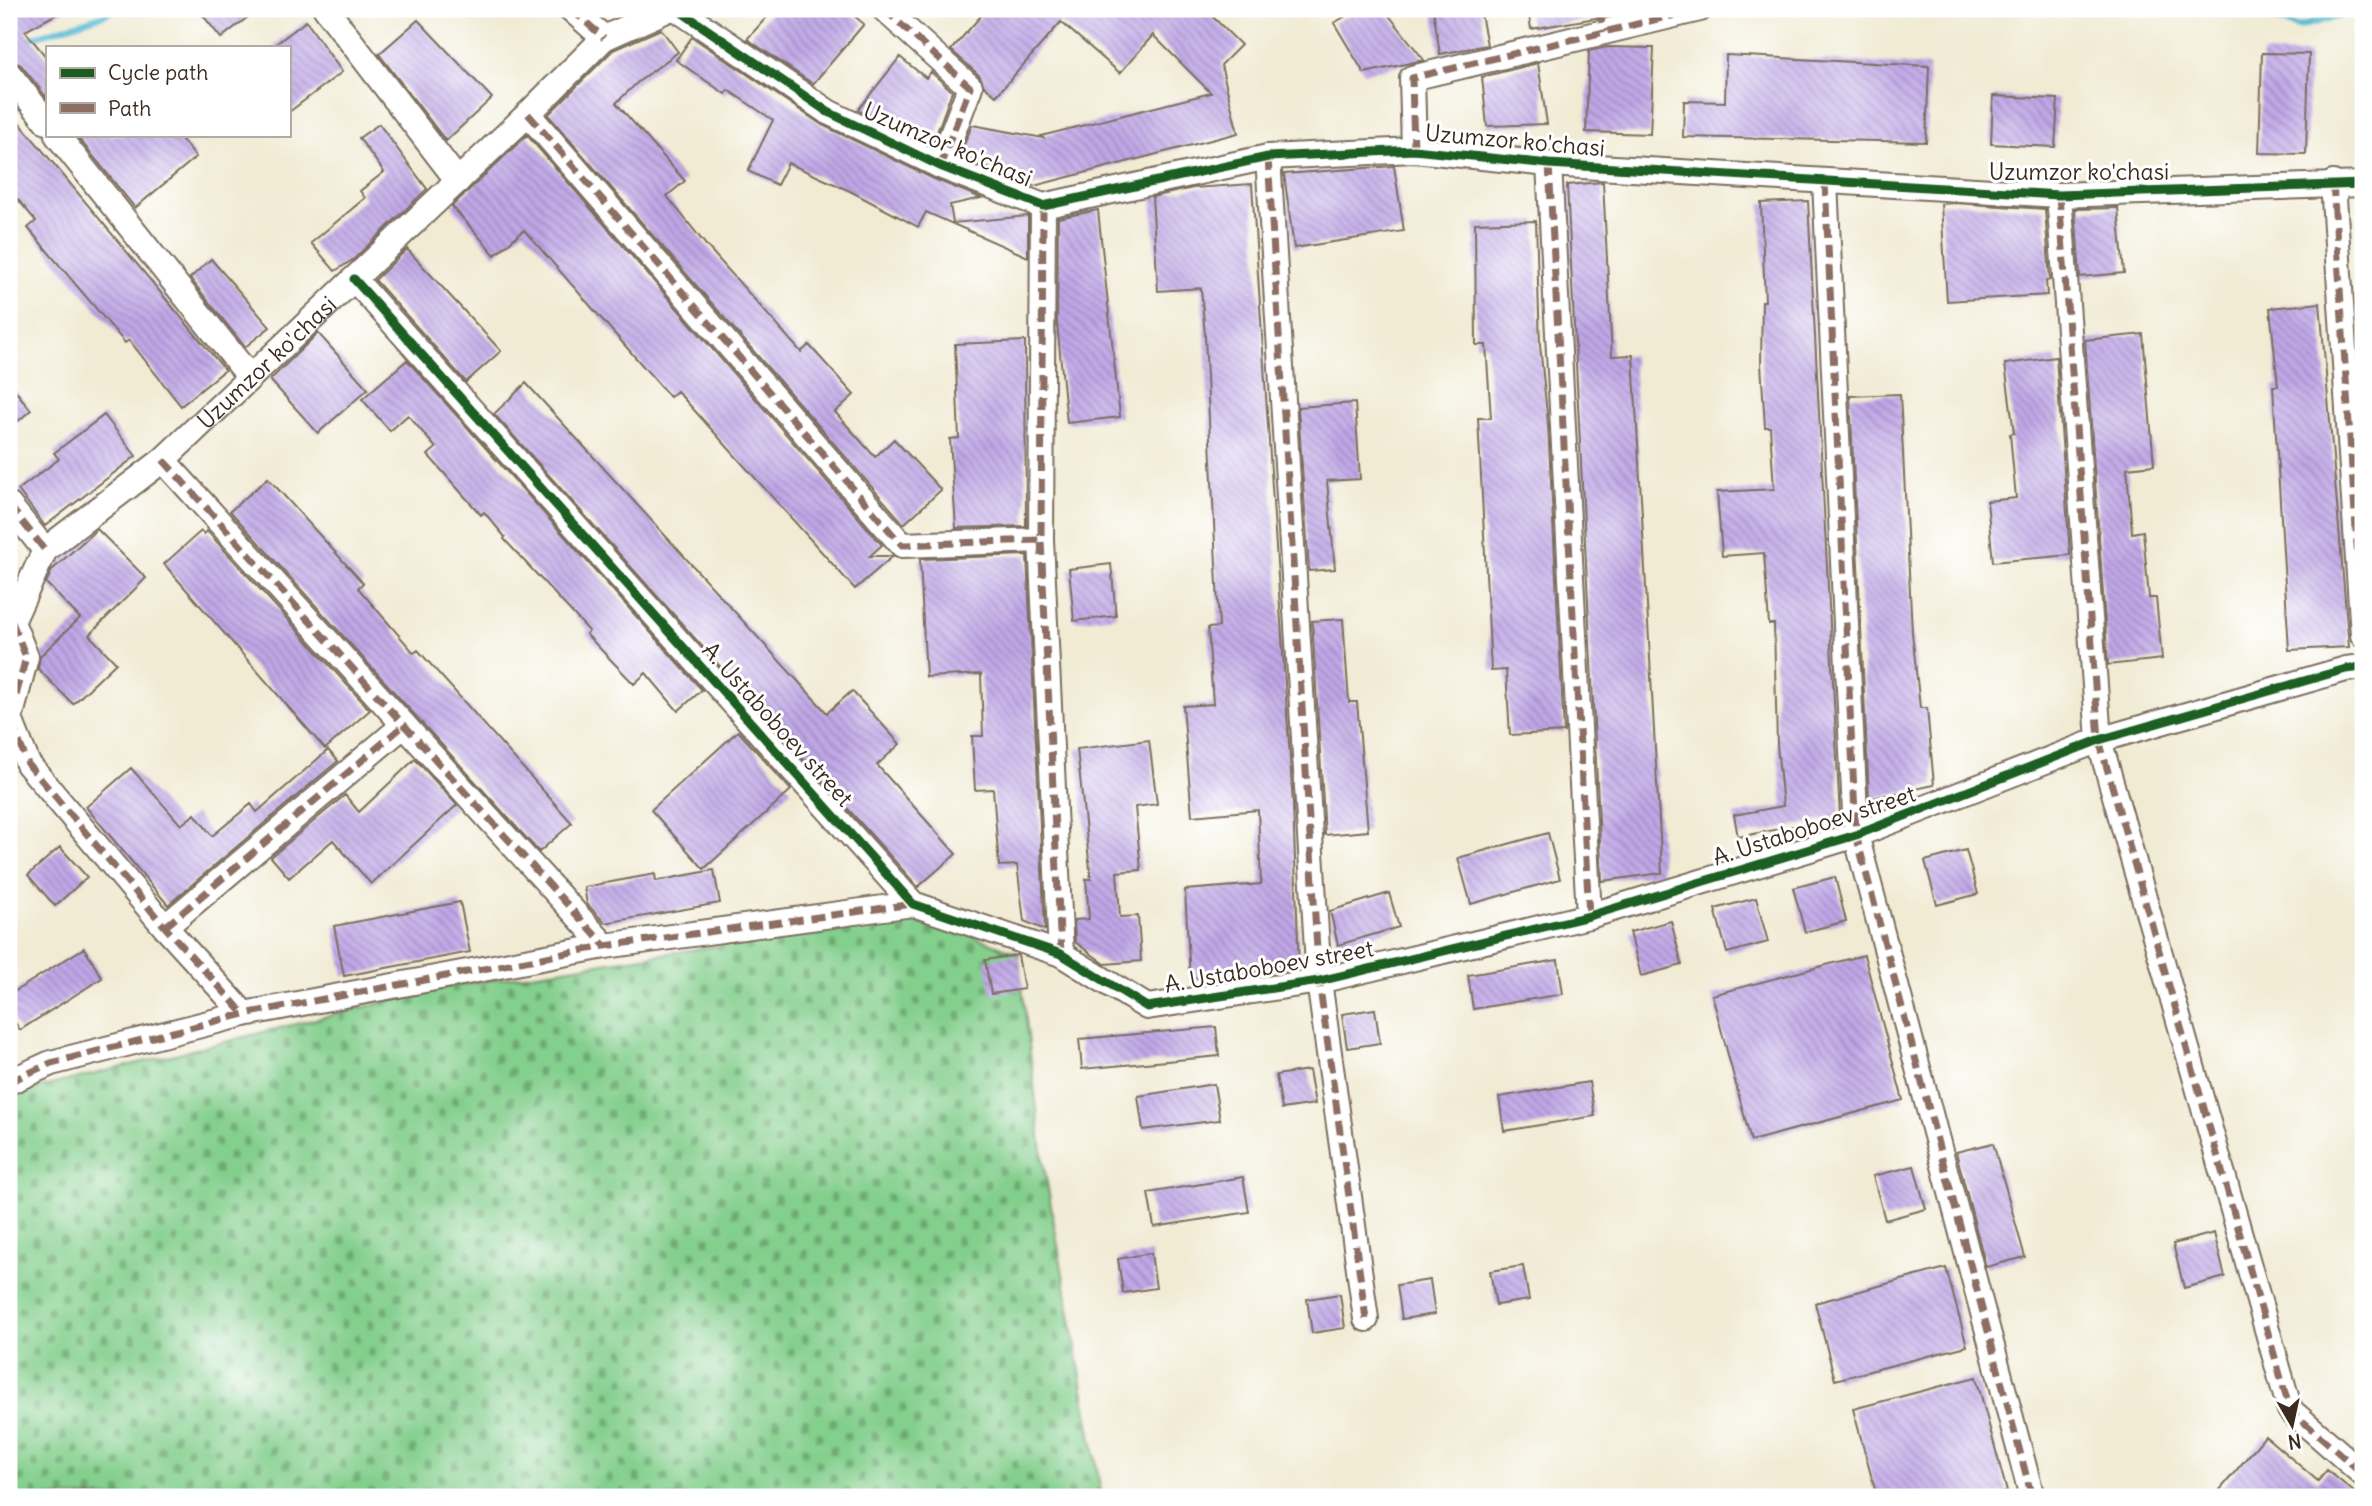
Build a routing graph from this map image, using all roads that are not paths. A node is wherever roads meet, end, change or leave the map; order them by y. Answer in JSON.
{"nodes":[{"id":1,"x":326,"y":9,"type":"edge"},
{"id":2,"x":571,"y":9,"type":"edge"},
{"id":3,"x":668,"y":9,"type":"edge"},
{"id":4,"x":677,"y":9,"type":"edge"},
{"id":5,"x":884,"y":9,"type":"edge"},
{"id":6,"x":1700,"y":9,"type":"edge"},
{"id":7,"x":1602,"y":20,"type":"edge"},
{"id":8,"x":604,"y":38,"type":"junction"},
{"id":9,"x":9,"y":74,"type":"edge"},
{"id":10,"x":528,"y":114,"type":"junction"},
{"id":11,"x":46,"y":121,"type":"edge"},
{"id":12,"x":58,"y":136,"type":"edge"},
{"id":13,"x":1414,"y":150,"type":"junction"},
{"id":14,"x":1268,"y":157,"type":"junction"},
{"id":15,"x":1549,"y":164,"type":"junction"},
{"id":16,"x":940,"y":166,"type":"junction"},
{"id":17,"x":458,"y":180,"type":"junction"},
{"id":18,"x":1825,"y":182,"type":"junction"},
{"id":19,"x":2333,"y":183,"type":"junction"},
{"id":20,"x":2363,"y":184,"type":"edge"},
{"id":21,"x":2059,"y":195,"type":"junction"},
{"id":22,"x":1043,"y":206,"type":"junction"},
{"id":23,"x":354,"y":279,"type":"junction"},
{"id":24,"x":249,"y":376,"type":"junction"},
{"id":25,"x":163,"y":460,"type":"junction"},
{"id":26,"x":9,"y":505,"type":"edge"},
{"id":27,"x":1041,"y":540,"type":"junction"},
{"id":28,"x":45,"y":550,"type":"junction"},
{"id":29,"x":10,"y":622,"type":"edge"},
{"id":30,"x":2363,"y":635,"type":"edge"},
{"id":31,"x":2363,"y":667,"type":"edge"},
{"id":32,"x":404,"y":725,"type":"junction"},
{"id":33,"x":2099,"y":740,"type":"junction"},
{"id":34,"x":1856,"y":835,"type":"junction"},
{"id":35,"x":913,"y":904,"type":"junction"},
{"id":36,"x":1589,"y":916,"type":"junction"},
{"id":37,"x":164,"y":927,"type":"junction"},
{"id":38,"x":605,"y":946,"type":"junction"},
{"id":39,"x":1061,"y":954,"type":"junction"},
{"id":40,"x":1319,"y":981,"type":"junction"},
{"id":41,"x":244,"y":1014,"type":"junction"},
{"id":42,"x":9,"y":1082,"type":"edge"},
{"id":43,"x":1366,"y":1319,"type":"dead end"},
{"id":44,"x":2363,"y":1474,"type":"edge"},
{"id":45,"x":2032,"y":1497,"type":"edge"}],
"edges":[{"from":1,"to":17,"type":"street"},
{"from":2,"to":8,"type":"street"},
{"from":3,"to":8,"type":"street","name":"Uzumzor ko'chasi"},
{"from":4,"to":16,"type":"street","name":"Uzumzor ko'chasi"},
{"from":5,"to":16,"type":"street"},
{"from":6,"to":7,"type":"street"},
{"from":7,"to":13,"type":"street"},
{"from":8,"to":10,"type":"street","name":"Uzumzor ko'chasi"},
{"from":9,"to":11,"type":"street"},
{"from":10,"to":17,"type":"street","name":"Uzumzor ko'chasi"},
{"from":10,"to":27,"type":"street"},
{"from":12,"to":24,"type":"street"},
{"from":13,"to":14,"type":"street","name":"Uzumzor ko'chasi"},
{"from":13,"to":15,"type":"street","name":"Uzumzor ko'chasi"},
{"from":14,"to":22,"type":"street","name":"Uzumzor ko'chasi"},
{"from":14,"to":40,"type":"street"},
{"from":15,"to":18,"type":"street","name":"Uzumzor ko'chasi"},
{"from":15,"to":36,"type":"street"},
{"from":16,"to":22,"type":"street","name":"Uzumzor ko'chasi"},
{"from":17,"to":23,"type":"street","name":"Uzumzor ko'chasi"},
{"from":18,"to":21,"type":"street","name":"Uzumzor ko'chasi"},
{"from":18,"to":34,"type":"street"},
{"from":19,"to":20,"type":"street","name":"Uzumzor ko'chasi"},
{"from":19,"to":21,"type":"street","name":"Uzumzor ko'chasi"},
{"from":19,"to":30,"type":"street"},
{"from":21,"to":33,"type":"street"},
{"from":22,"to":27,"type":"street"},
{"from":23,"to":24,"type":"street","name":"Uzumzor ko'chasi"},
{"from":23,"to":35,"type":"street","name":"A. Ustaboboev street"},
{"from":24,"to":25,"type":"street","name":"Uzumzor ko'chasi"},
{"from":25,"to":28,"type":"street","name":"Uzumzor ko'chasi"},
{"from":25,"to":32,"type":"street"},
{"from":26,"to":28,"type":"street"},
{"from":27,"to":39,"type":"street"},
{"from":28,"to":29,"type":"street","name":"Uzumzor ko'chasi"},
{"from":29,"to":37,"type":"street"},
{"from":31,"to":33,"type":"street","name":"A. Ustaboboev street"},
{"from":32,"to":37,"type":"street"},
{"from":32,"to":38,"type":"street"},
{"from":33,"to":34,"type":"street","name":"A. Ustaboboev street"},
{"from":33,"to":44,"type":"street"},
{"from":34,"to":36,"type":"street","name":"A. Ustaboboev street"},
{"from":34,"to":45,"type":"street"},
{"from":35,"to":38,"type":"street"},
{"from":35,"to":39,"type":"street","name":"A. Ustaboboev street"},
{"from":36,"to":40,"type":"street","name":"A. Ustaboboev street"},
{"from":37,"to":41,"type":"street"},
{"from":38,"to":41,"type":"street"},
{"from":39,"to":40,"type":"street","name":"A. Ustaboboev street"},
{"from":40,"to":43,"type":"street"},
{"from":41,"to":42,"type":"street"}]}
